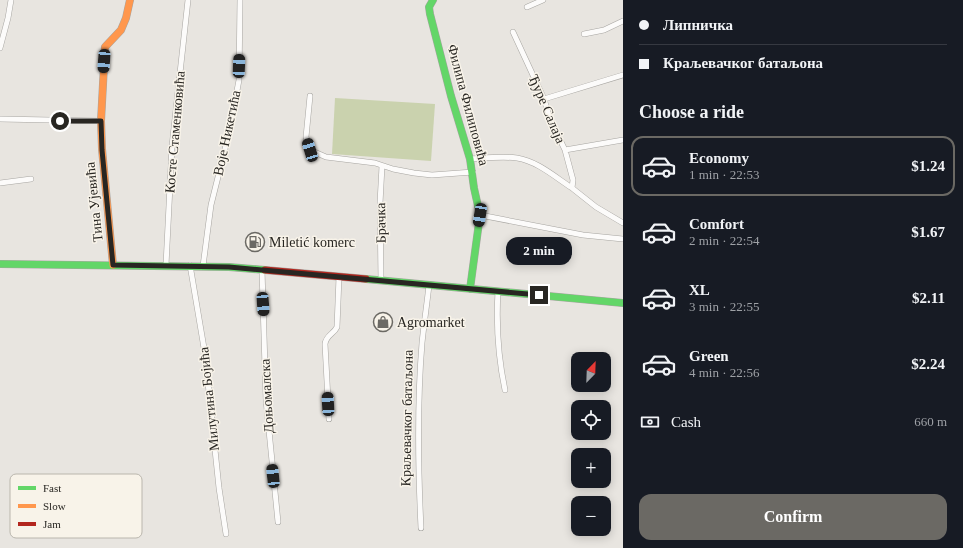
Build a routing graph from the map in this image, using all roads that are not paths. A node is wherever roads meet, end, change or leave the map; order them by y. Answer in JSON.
{"nodes":[{"id":1,"x":11,"y":0,"type":"edge"},
{"id":2,"x":130,"y":0,"type":"edge"},
{"id":3,"x":188,"y":0,"type":"edge"},
{"id":4,"x":240,"y":0,"type":"edge"},
{"id":5,"x":433,"y":0,"type":"edge"},
{"id":6,"x":543,"y":0,"type":"edge"},
{"id":7,"x":527,"y":7,"type":"dead end"},
{"id":8,"x":623,"y":21,"type":"edge"},
{"id":9,"x":513,"y":32,"type":"dead end"},
{"id":10,"x":584,"y":34,"type":"dead end"},
{"id":11,"x":0,"y":48,"type":"edge"},
{"id":12,"x":623,"y":74,"type":"edge"},
{"id":13,"x":310,"y":96,"type":"dead end"},
{"id":14,"x":544,"y":99,"type":"junction"},
{"id":15,"x":0,"y":118,"type":"edge"},
{"id":16,"x":101,"y":121,"type":"junction"},
{"id":17,"x":623,"y":140,"type":"edge"},
{"id":18,"x":565,"y":150,"type":"junction"},
{"id":19,"x":470,"y":159,"type":"junction"},
{"id":20,"x":382,"y":166,"type":"junction"},
{"id":21,"x":473,"y":172,"type":"junction"},
{"id":22,"x":31,"y":179,"type":"dead end"},
{"id":23,"x":0,"y":183,"type":"edge"},
{"id":24,"x":572,"y":188,"type":"junction"},
{"id":25,"x":480,"y":215,"type":"junction"},
{"id":26,"x":623,"y":223,"type":"edge"},
{"id":27,"x":623,"y":239,"type":"edge"},
{"id":28,"x":0,"y":264,"type":"edge"},
{"id":29,"x":113,"y":265,"type":"junction"},
{"id":30,"x":166,"y":265,"type":"junction"},
{"id":31,"x":190,"y":265,"type":"junction"},
{"id":32,"x":203,"y":266,"type":"junction"},
{"id":33,"x":262,"y":270,"type":"junction"},
{"id":34,"x":339,"y":277,"type":"junction"},
{"id":35,"x":381,"y":280,"type":"junction"},
{"id":36,"x":429,"y":285,"type":"junction"},
{"id":37,"x":470,"y":289,"type":"junction"},
{"id":38,"x":498,"y":291,"type":"junction"},
{"id":39,"x":623,"y":304,"type":"edge"},
{"id":40,"x":505,"y":390,"type":"dead end"},
{"id":41,"x":329,"y":419,"type":"dead end"},
{"id":42,"x":278,"y":522,"type":"dead end"},
{"id":43,"x":421,"y":528,"type":"dead end"},
{"id":44,"x":226,"y":534,"type":"dead end"}],
"edges":[{"from":1,"to":11,"type":"street"},
{"from":2,"to":16,"type":"main road","name":"Тина Ујевића"},
{"from":3,"to":30,"type":"street","name":"Косте Стаменковића"},
{"from":4,"to":32,"type":"street","name":"Воје Никетића"},
{"from":5,"to":19,"type":"main road","name":"Филипа Филиповића"},
{"from":6,"to":7,"type":"street"},
{"from":8,"to":10,"type":"street"},
{"from":9,"to":14,"type":"street","name":"Ђуре Салаја"},
{"from":12,"to":14,"type":"street"},
{"from":13,"to":20,"type":"street"},
{"from":14,"to":18,"type":"street","name":"Ђуре Салаја"},
{"from":15,"to":16,"type":"street"},
{"from":16,"to":29,"type":"main road","name":"Тина Ујевића"},
{"from":17,"to":18,"type":"street"},
{"from":18,"to":24,"type":"street","name":"Ђуре Салаја"},
{"from":19,"to":21,"type":"main road","name":"Филипа Филиповића"},
{"from":19,"to":24,"type":"street"},
{"from":20,"to":21,"type":"street"},
{"from":20,"to":35,"type":"street","name":"Брачка"},
{"from":21,"to":25,"type":"main road","name":"Филипа Филиповића"},
{"from":22,"to":23,"type":"street"},
{"from":24,"to":26,"type":"street"},
{"from":25,"to":27,"type":"street"},
{"from":25,"to":37,"type":"main road","name":"Филипа Филиповића"},
{"from":28,"to":29,"type":"main road"},
{"from":29,"to":30,"type":"main road"},
{"from":30,"to":31,"type":"main road"},
{"from":31,"to":32,"type":"main road"},
{"from":31,"to":44,"type":"street","name":"Милутина Бојића"},
{"from":32,"to":33,"type":"main road"},
{"from":33,"to":34,"type":"main road"},
{"from":33,"to":42,"type":"street","name":"Доњомалска"},
{"from":34,"to":35,"type":"main road"},
{"from":34,"to":41,"type":"street"},
{"from":35,"to":36,"type":"main road"},
{"from":36,"to":37,"type":"main road"},
{"from":36,"to":43,"type":"street","name":"Краљевачког батаљона"},
{"from":37,"to":38,"type":"main road"},
{"from":38,"to":39,"type":"main road"},
{"from":38,"to":40,"type":"street"}]}
